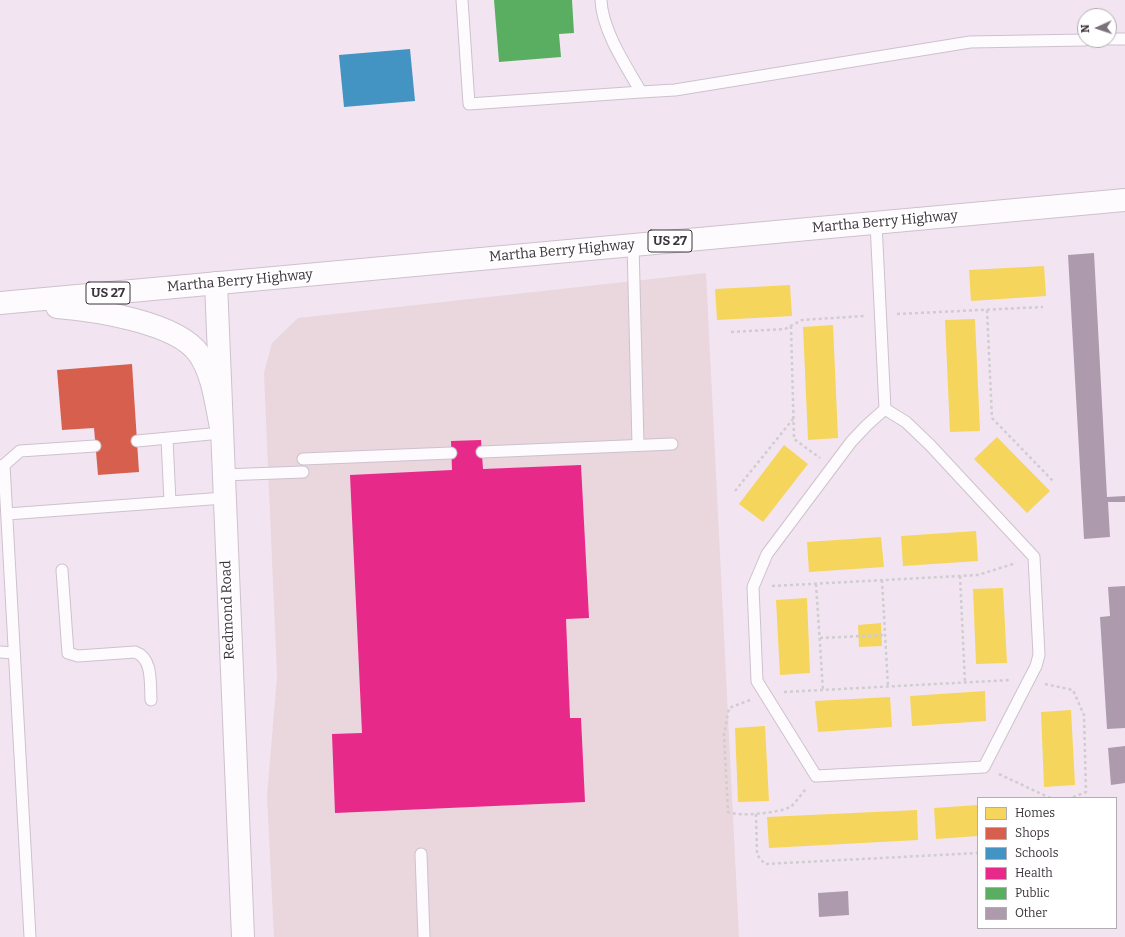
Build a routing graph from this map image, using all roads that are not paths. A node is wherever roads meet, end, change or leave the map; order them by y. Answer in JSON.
{"nodes":[{"id":1,"x":462,"y":0,"type":"edge"},
{"id":2,"x":601,"y":0,"type":"edge"},
{"id":3,"x":1077,"y":40,"type":"edge"},
{"id":4,"x":641,"y":92,"type":"junction"},
{"id":5,"x":1125,"y":200,"type":"edge"},
{"id":6,"x":876,"y":223,"type":"junction"},
{"id":7,"x":633,"y":244,"type":"junction"},
{"id":8,"x":216,"y":283,"type":"junction"},
{"id":9,"x":0,"y":303,"type":"edge"},
{"id":10,"x":886,"y":409,"type":"junction"},
{"id":11,"x":221,"y":430,"type":"junction"},
{"id":12,"x":167,"y":439,"type":"junction"},
{"id":13,"x":137,"y":441,"type":"dead end"},
{"id":14,"x":672,"y":444,"type":"dead end"},
{"id":15,"x":638,"y":445,"type":"junction"},
{"id":16,"x":95,"y":446,"type":"dead end"},
{"id":17,"x":482,"y":452,"type":"dead end"},
{"id":18,"x":452,"y":453,"type":"dead end"},
{"id":19,"x":303,"y":459,"type":"dead end"},
{"id":20,"x":2,"y":466,"type":"edge"},
{"id":21,"x":303,"y":472,"type":"dead end"},
{"id":22,"x":223,"y":475,"type":"junction"},
{"id":23,"x":224,"y":498,"type":"junction"},
{"id":24,"x":170,"y":502,"type":"junction"},
{"id":25,"x":7,"y":514,"type":"junction"},
{"id":26,"x":62,"y":570,"type":"dead end"},
{"id":27,"x":0,"y":652,"type":"edge"},
{"id":28,"x":14,"y":653,"type":"junction"},
{"id":29,"x":151,"y":700,"type":"dead end"},
{"id":30,"x":421,"y":854,"type":"dead end"},
{"id":31,"x":30,"y":937,"type":"edge"},
{"id":32,"x":243,"y":937,"type":"edge"},
{"id":33,"x":424,"y":937,"type":"edge"}],
"edges":[{"from":1,"to":4,"type":"lane"},
{"from":2,"to":4,"type":"lane"},
{"from":3,"to":4,"type":"lane"},
{"from":5,"to":6,"type":"main road","name":"Martha Berry Highway","number":"US 27"},
{"from":6,"to":7,"type":"main road","name":"Martha Berry Highway","number":"US 27"},
{"from":6,"to":10,"type":"lane"},
{"from":7,"to":8,"type":"main road","name":"Martha Berry Highway","number":"US 27"},
{"from":7,"to":15,"type":"lane"},
{"from":8,"to":9,"type":"main road","name":"Martha Berry Highway","number":"US 27"},
{"from":8,"to":11,"type":"main road","name":"Redmond Road"},
{"from":9,"to":11,"type":"main road"},
{"from":10,"to":10,"type":"lane"},
{"from":11,"to":12,"type":"lane"},
{"from":11,"to":22,"type":"main road","name":"Redmond Road"},
{"from":12,"to":13,"type":"lane"},
{"from":12,"to":24,"type":"lane"},
{"from":14,"to":15,"type":"lane"},
{"from":15,"to":17,"type":"lane"},
{"from":16,"to":20,"type":"lane"},
{"from":18,"to":19,"type":"lane"},
{"from":20,"to":25,"type":"lane"},
{"from":21,"to":22,"type":"lane"},
{"from":22,"to":23,"type":"main road","name":"Redmond Road"},
{"from":23,"to":24,"type":"lane"},
{"from":23,"to":32,"type":"main road","name":"Redmond Road"},
{"from":24,"to":25,"type":"lane"},
{"from":25,"to":28,"type":"lane"},
{"from":26,"to":29,"type":"lane"},
{"from":27,"to":28,"type":"lane"},
{"from":28,"to":31,"type":"lane"},
{"from":30,"to":33,"type":"lane"}]}
